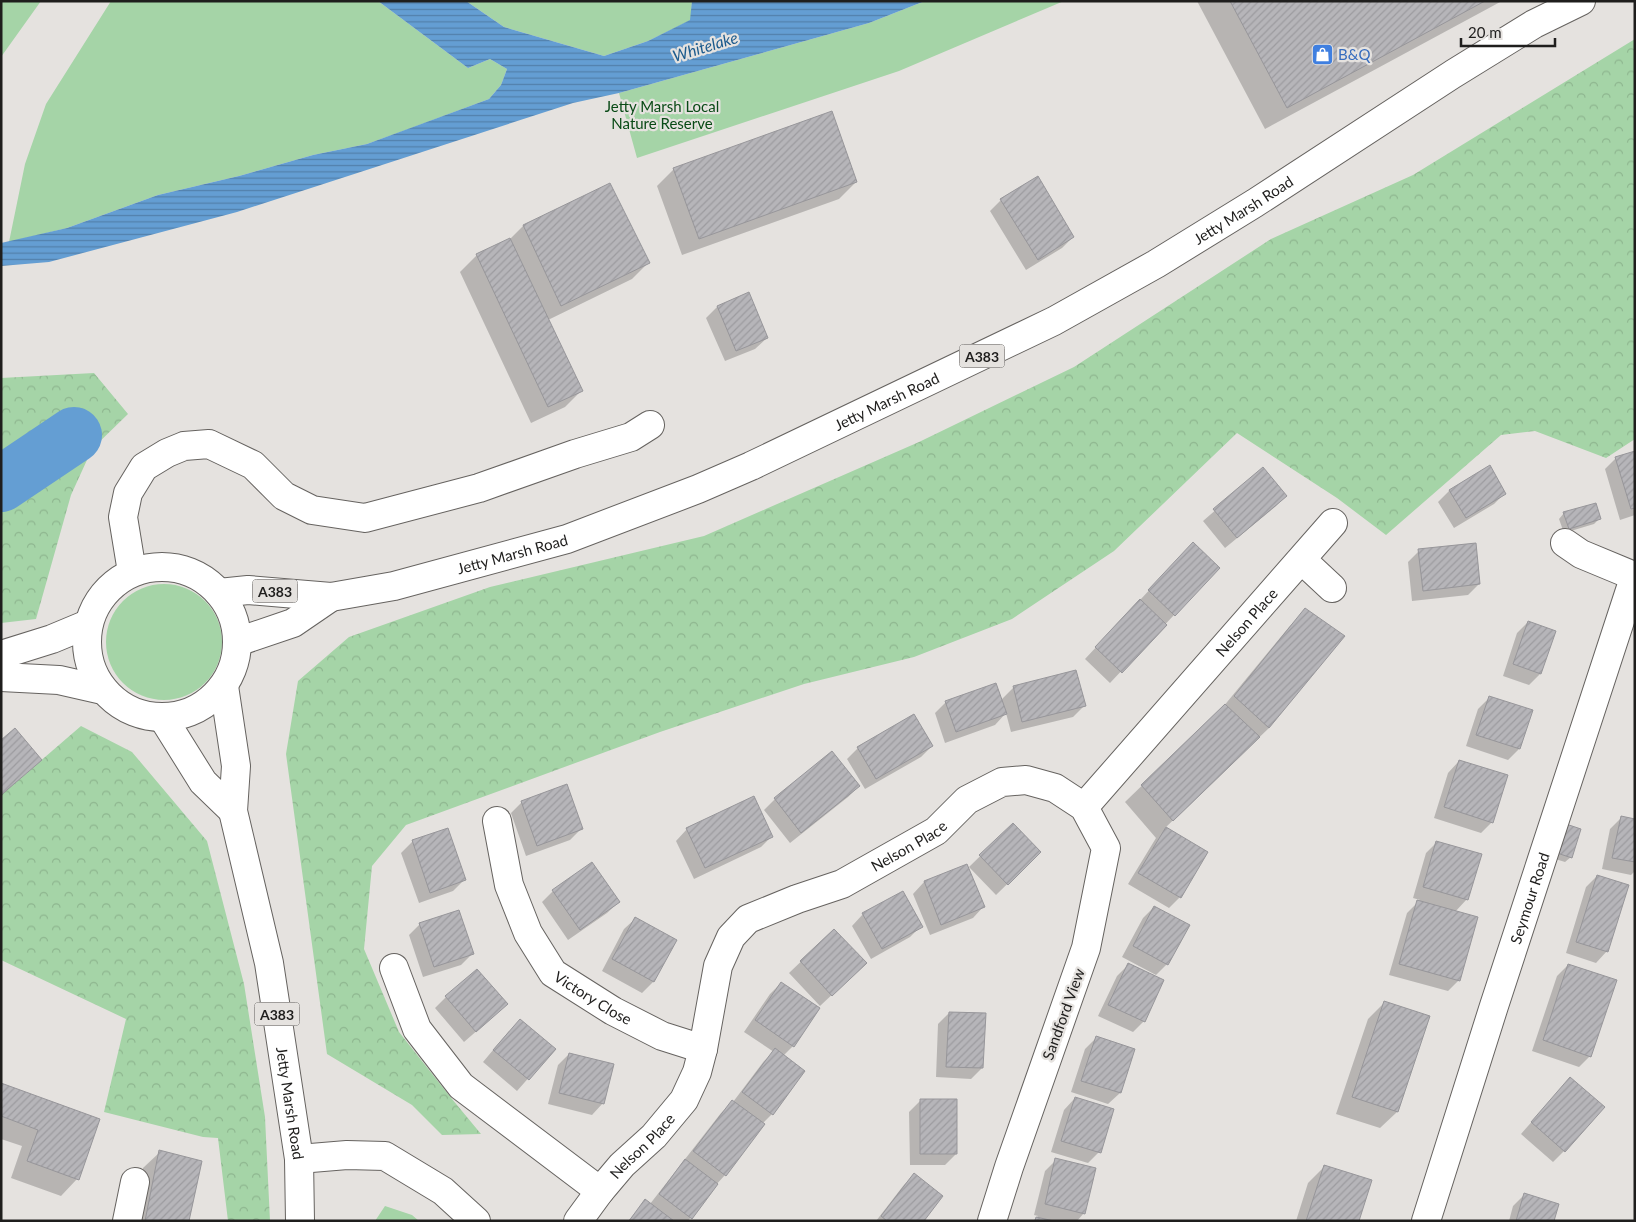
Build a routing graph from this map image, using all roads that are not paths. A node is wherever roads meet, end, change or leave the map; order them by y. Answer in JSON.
{"nodes":[{"id":1,"x":1581,"y":1,"type":"edge"},
{"id":2,"x":650,"y":425,"type":"dead end"},
{"id":3,"x":1333,"y":523,"type":"dead end"},
{"id":4,"x":1564,"y":543,"type":"dead end"},
{"id":5,"x":1302,"y":560,"type":"junction"},
{"id":6,"x":132,"y":572,"type":"junction"},
{"id":7,"x":1634,"y":576,"type":"edge"},
{"id":8,"x":1332,"y":588,"type":"dead end"},
{"id":9,"x":219,"y":593,"type":"junction"},
{"id":10,"x":331,"y":597,"type":"junction"},
{"id":11,"x":88,"y":624,"type":"junction"},
{"id":12,"x":237,"y":642,"type":"junction"},
{"id":13,"x":1,"y":655,"type":"edge"},
{"id":14,"x":1,"y":677,"type":"edge"},
{"id":15,"x":224,"y":686,"type":"junction"},
{"id":16,"x":103,"y":690,"type":"junction"},
{"id":17,"x":163,"y":718,"type":"junction"},
{"id":18,"x":1084,"y":807,"type":"junction"},
{"id":19,"x":233,"y":811,"type":"junction"},
{"id":20,"x":497,"y":821,"type":"dead end"},
{"id":21,"x":394,"y":968,"type":"dead end"},
{"id":22,"x":703,"y":1049,"type":"junction"},
{"id":23,"x":299,"y":1159,"type":"junction"},
{"id":24,"x":134,"y":1182,"type":"dead end"},
{"id":25,"x":600,"y":1191,"type":"junction"},
{"id":26,"x":127,"y":1221,"type":"edge"},
{"id":27,"x":300,"y":1221,"type":"edge"},
{"id":28,"x":476,"y":1221,"type":"edge"},
{"id":29,"x":578,"y":1221,"type":"edge"},
{"id":30,"x":992,"y":1221,"type":"edge"},
{"id":31,"x":1426,"y":1221,"type":"edge"}],
"edges":[{"from":1,"to":10,"type":"street","name":"Jetty Marsh Road","number":"A383"},
{"from":2,"to":6,"type":"street"},
{"from":3,"to":5,"type":"street","name":"Nelson Place"},
{"from":4,"to":7,"type":"street","name":"Seymour Road"},
{"from":5,"to":8,"type":"street"},
{"from":5,"to":18,"type":"street","name":"Nelson Place"},
{"from":6,"to":9,"type":"street"},
{"from":6,"to":11,"type":"street"},
{"from":7,"to":31,"type":"street","name":"Seymour Road"},
{"from":9,"to":10,"type":"street","name":"Jetty Marsh Road","number":"A383"},
{"from":9,"to":12,"type":"street"},
{"from":10,"to":12,"type":"street","name":"Jetty Marsh Road","number":"A383"},
{"from":11,"to":13,"type":"street"},
{"from":11,"to":16,"type":"street"},
{"from":12,"to":15,"type":"street"},
{"from":14,"to":16,"type":"street"},
{"from":15,"to":17,"type":"street"},
{"from":15,"to":19,"type":"street","name":"Jetty Marsh Road","number":"A383"},
{"from":16,"to":17,"type":"street"},
{"from":17,"to":19,"type":"street"},
{"from":18,"to":22,"type":"street","name":"Nelson Place"},
{"from":18,"to":30,"type":"street","name":"Sandford View"},
{"from":19,"to":23,"type":"street","name":"Jetty Marsh Road","number":"A383"},
{"from":20,"to":22,"type":"street","name":"Victory Close"},
{"from":21,"to":25,"type":"street"},
{"from":22,"to":25,"type":"street","name":"Nelson Place"},
{"from":23,"to":27,"type":"street","name":"Jetty Marsh Road","number":"A383"},
{"from":23,"to":28,"type":"street"},
{"from":24,"to":26,"type":"street"},
{"from":25,"to":29,"type":"street","name":"Nelson Place"}]}
